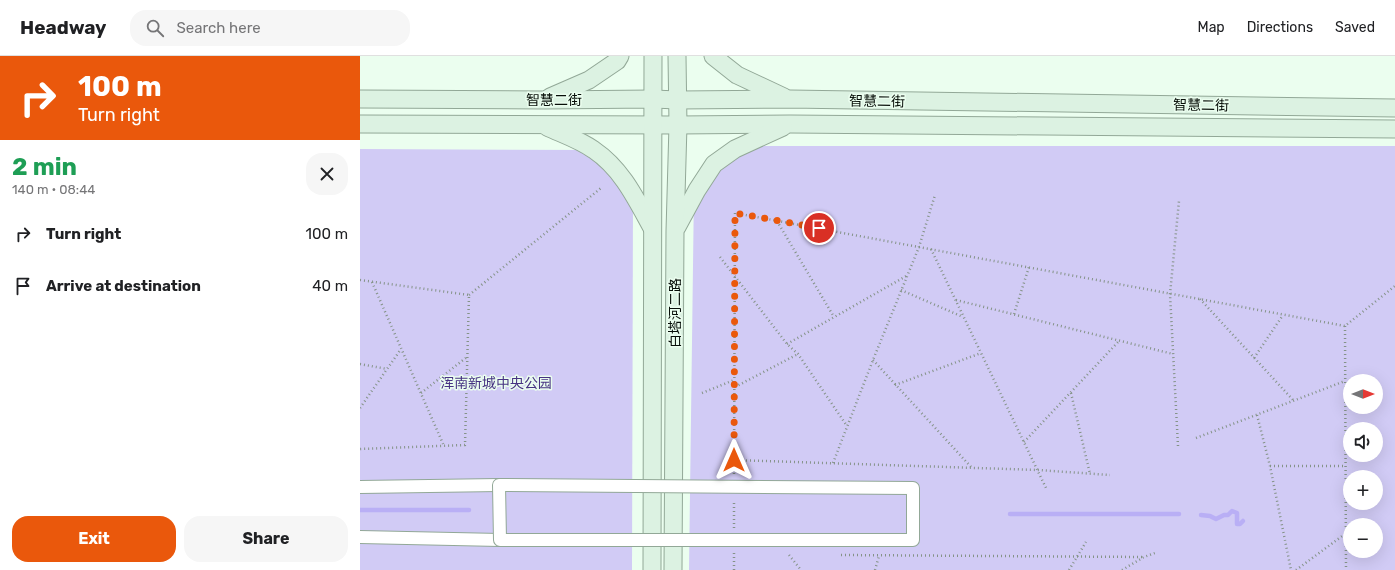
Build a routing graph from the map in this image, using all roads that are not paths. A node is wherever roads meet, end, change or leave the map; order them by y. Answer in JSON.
{"nodes":[{"id":1,"x":620,"y":56,"type":"edge"},
{"id":2,"x":653,"y":56,"type":"edge"},
{"id":3,"x":677,"y":56,"type":"edge"},
{"id":4,"x":713,"y":56,"type":"edge"},
{"id":5,"x":360,"y":98,"type":"edge"},
{"id":6,"x":653,"y":99,"type":"junction"},
{"id":7,"x":790,"y":99,"type":"junction"},
{"id":8,"x":543,"y":100,"type":"junction"},
{"id":9,"x":678,"y":100,"type":"junction"},
{"id":10,"x":1395,"y":108,"type":"edge"},
{"id":11,"x":360,"y":124,"type":"edge"},
{"id":12,"x":790,"y":124,"type":"junction"},
{"id":13,"x":543,"y":125,"type":"junction"},
{"id":14,"x":653,"y":125,"type":"junction"},
{"id":15,"x":678,"y":125,"type":"junction"},
{"id":16,"x":1395,"y":130,"type":"edge"},
{"id":17,"x":652,"y":230,"type":"junction"},
{"id":18,"x":675,"y":231,"type":"junction"},
{"id":19,"x":499,"y":485,"type":"junction"},
{"id":20,"x":360,"y":487,"type":"edge"},
{"id":21,"x":360,"y":537,"type":"edge"},
{"id":22,"x":500,"y":540,"type":"junction"},
{"id":23,"x":652,"y":570,"type":"edge"},
{"id":24,"x":673,"y":570,"type":"edge"}],
"edges":[{"from":1,"to":8,"type":"main road"},
{"from":2,"to":6,"type":"main road","name":"白塔河二路"},
{"from":3,"to":9,"type":"main road","name":"白塔河二路"},
{"from":4,"to":7,"type":"main road"},
{"from":5,"to":8,"type":"main road","name":"智慧二街"},
{"from":6,"to":8,"type":"main road","name":"智慧二街"},
{"from":6,"to":9,"type":"main road","name":"智慧二街"},
{"from":6,"to":14,"type":"main road","name":"白塔河二路"},
{"from":7,"to":9,"type":"main road","name":"智慧二街"},
{"from":7,"to":10,"type":"main road","name":"智慧二街"},
{"from":9,"to":15,"type":"main road","name":"白塔河二路"},
{"from":11,"to":13,"type":"main road","name":"智慧二街"},
{"from":12,"to":15,"type":"main road","name":"智慧二街"},
{"from":12,"to":16,"type":"main road","name":"智慧二街"},
{"from":12,"to":18,"type":"main road"},
{"from":13,"to":14,"type":"main road","name":"智慧二街"},
{"from":13,"to":17,"type":"main road"},
{"from":14,"to":15,"type":"main road","name":"智慧二街"},
{"from":14,"to":17,"type":"main road","name":"白塔河二路"},
{"from":15,"to":18,"type":"main road","name":"白塔河二路"},
{"from":17,"to":23,"type":"main road","name":"白塔河二路"},
{"from":18,"to":24,"type":"main road","name":"白塔河二路"},
{"from":19,"to":20,"type":"street"},
{"from":19,"to":22,"type":"street","bridge":true},
{"from":19,"to":22,"type":"street","bridge":true},
{"from":21,"to":22,"type":"street"}]}
